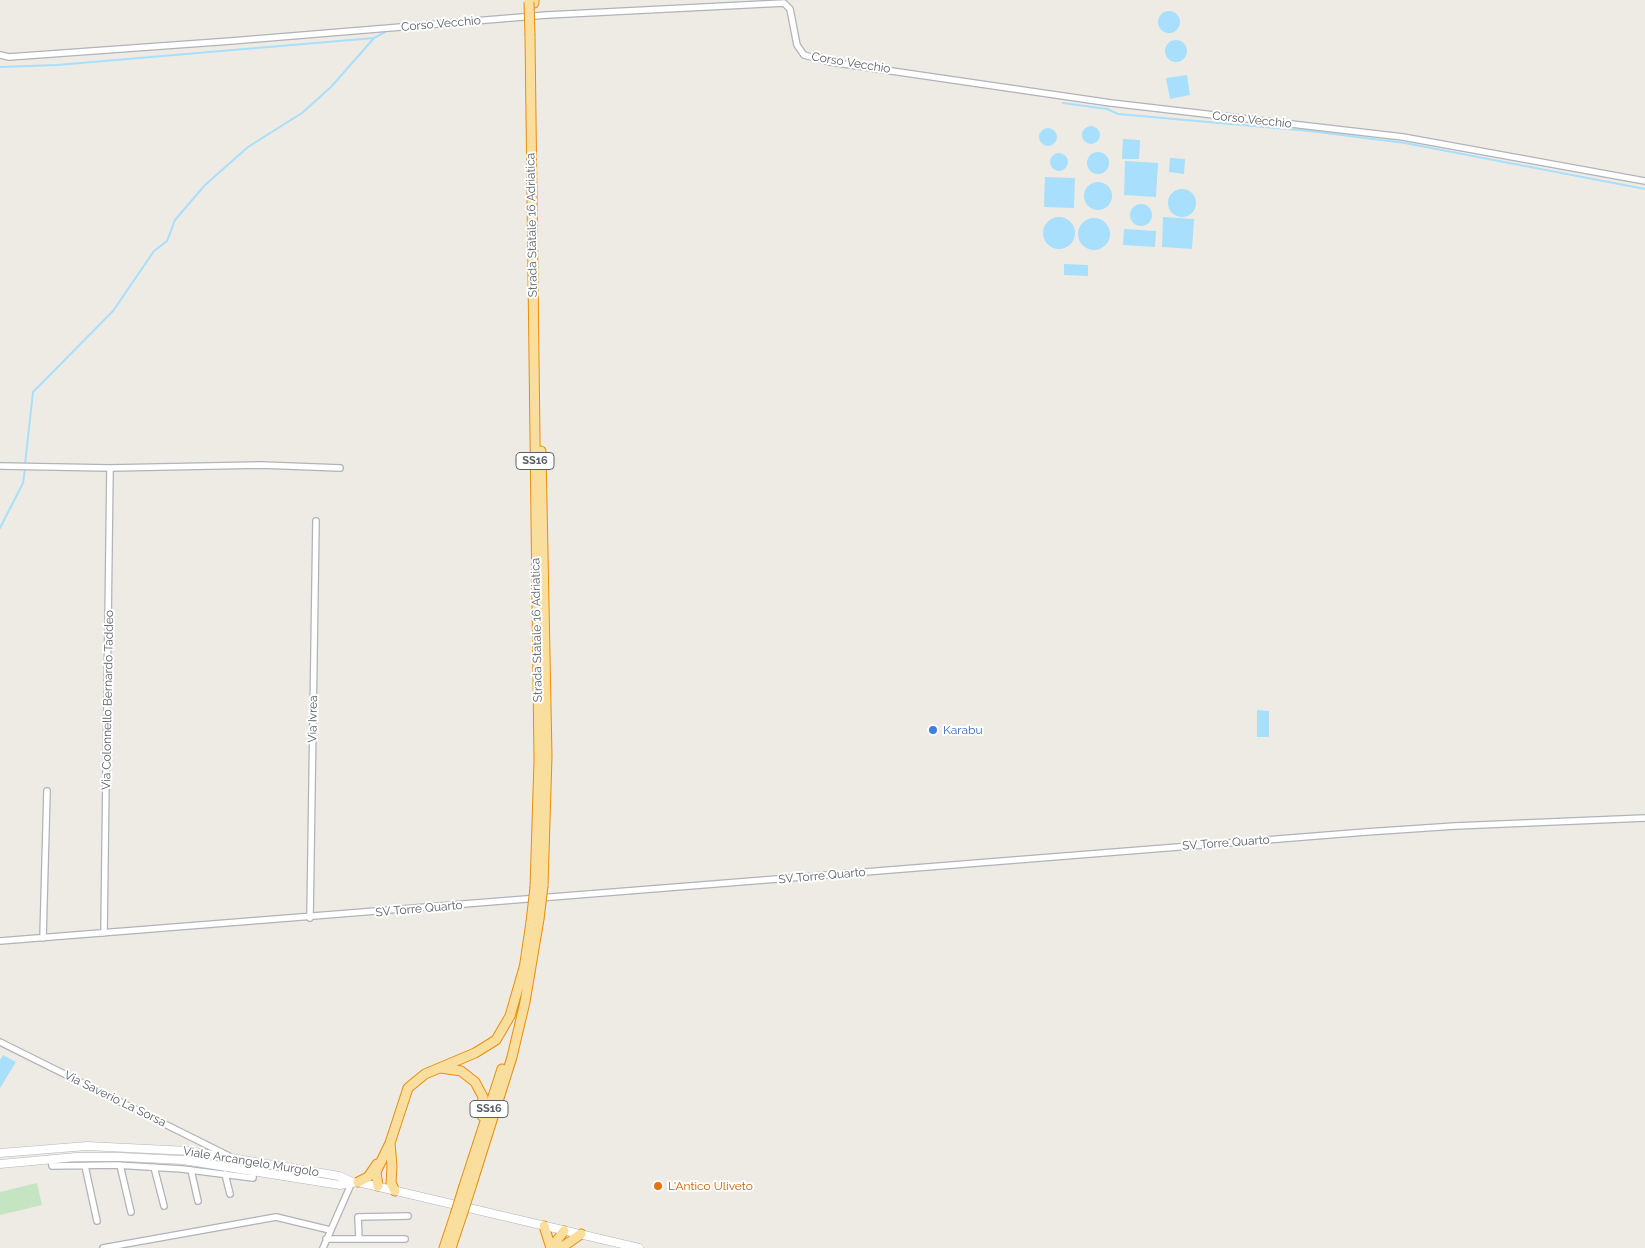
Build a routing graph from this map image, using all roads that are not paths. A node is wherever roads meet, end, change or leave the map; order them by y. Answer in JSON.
{"nodes":[{"id":1,"x":532,"y":1,"type":"edge"},
{"id":2,"x":0,"y":55,"type":"edge"},
{"id":3,"x":1645,"y":181,"type":"edge"},
{"id":4,"x":0,"y":466,"type":"edge"},
{"id":5,"x":110,"y":468,"type":"junction"},
{"id":6,"x":340,"y":468,"type":"dead end"},
{"id":7,"x":316,"y":521,"type":"dead end"},
{"id":8,"x":47,"y":792,"type":"dead end"},
{"id":9,"x":1645,"y":818,"type":"edge"},
{"id":10,"x":310,"y":918,"type":"junction"},
{"id":11,"x":535,"y":920,"type":"junction"},
{"id":12,"x":104,"y":932,"type":"junction"},
{"id":13,"x":43,"y":938,"type":"junction"},
{"id":14,"x":0,"y":941,"type":"edge"},
{"id":15,"x":516,"y":1015,"type":"junction"},
{"id":16,"x":511,"y":1031,"type":"junction"},
{"id":17,"x":0,"y":1042,"type":"edge"},
{"id":18,"x":436,"y":1068,"type":"junction"},
{"id":19,"x":390,"y":1142,"type":"junction"},
{"id":20,"x":0,"y":1153,"type":"edge"},
{"id":21,"x":229,"y":1156,"type":"junction"},
{"id":22,"x":51,"y":1159,"type":"junction"},
{"id":23,"x":0,"y":1164,"type":"edge"},
{"id":24,"x":120,"y":1165,"type":"junction"},
{"id":25,"x":85,"y":1166,"type":"junction"},
{"id":26,"x":154,"y":1167,"type":"junction"},
{"id":27,"x":191,"y":1170,"type":"junction"},
{"id":28,"x":253,"y":1171,"type":"junction"},
{"id":29,"x":391,"y":1172,"type":"junction"},
{"id":30,"x":225,"y":1174,"type":"junction"},
{"id":31,"x":355,"y":1182,"type":"junction"},
{"id":32,"x":378,"y":1186,"type":"junction"},
{"id":33,"x":468,"y":1186,"type":"junction"},
{"id":34,"x":395,"y":1191,"type":"junction"},
{"id":35,"x":230,"y":1194,"type":"dead end"},
{"id":36,"x":198,"y":1201,"type":"dead end"},
{"id":37,"x":164,"y":1206,"type":"dead end"},
{"id":38,"x":132,"y":1212,"type":"dead end"},
{"id":39,"x":408,"y":1216,"type":"dead end"},
{"id":40,"x":459,"y":1218,"type":"junction"},
{"id":41,"x":97,"y":1221,"type":"dead end"},
{"id":42,"x":544,"y":1226,"type":"junction"},
{"id":43,"x":330,"y":1230,"type":"junction"},
{"id":44,"x":564,"y":1231,"type":"junction"},
{"id":45,"x":581,"y":1234,"type":"junction"},
{"id":46,"x":326,"y":1239,"type":"junction"},
{"id":47,"x":359,"y":1239,"type":"junction"},
{"id":48,"x":405,"y":1239,"type":"dead end"},
{"id":49,"x":562,"y":1246,"type":"edge"},
{"id":50,"x":103,"y":1248,"type":"edge"},
{"id":51,"x":323,"y":1248,"type":"edge"},
{"id":52,"x":444,"y":1248,"type":"edge"},
{"id":53,"x":451,"y":1248,"type":"edge"},
{"id":54,"x":455,"y":1248,"type":"edge"},
{"id":55,"x":551,"y":1248,"type":"edge"},
{"id":56,"x":639,"y":1248,"type":"edge"}],
"edges":[{"from":1,"to":11,"type":"highway","name":"Strada Statale 16 Adriatica","number":"SS16","bridge":true},
{"from":2,"to":3,"type":"street","name":"Corso Vecchio"},
{"from":4,"to":5,"type":"street"},
{"from":5,"to":6,"type":"street"},
{"from":5,"to":12,"type":"street","name":"Via Colonnello Bernardo Taddeo"},
{"from":7,"to":10,"type":"street","name":"Via Ivrea"},
{"from":8,"to":13,"type":"street"},
{"from":9,"to":10,"type":"street","name":"SV Torre Quarto"},
{"from":10,"to":12,"type":"street","name":"SV Torre Quarto"},
{"from":11,"to":15,"type":"highway","name":"Strada Statale 16 Adriatica","number":"SS16"},
{"from":11,"to":15,"type":"highway","name":"Strada Statale 16 Adriatica","number":"SS16"},
{"from":12,"to":13,"type":"street","name":"SV Torre Quarto"},
{"from":13,"to":14,"type":"street","name":"SV Torre Quarto"},
{"from":15,"to":16,"type":"highway","name":"Strada Statale 16 Adriatica","number":"SS16"},
{"from":15,"to":16,"type":"highway"},
{"from":16,"to":18,"type":"highway"},
{"from":16,"to":33,"type":"highway","name":"Strada Statale 16 Adriatica","number":"SS16"},
{"from":17,"to":21,"type":"street","name":"Via Saverio La Sorsa"},
{"from":18,"to":19,"type":"highway"},
{"from":18,"to":33,"type":"highway"},
{"from":19,"to":29,"type":"highway"},
{"from":19,"to":31,"type":"highway"},
{"from":19,"to":32,"type":"highway"},
{"from":20,"to":21,"type":"main road","name":"Viale Arcangelo Murgolo"},
{"from":21,"to":31,"type":"main road","name":"Viale Arcangelo Murgolo"},
{"from":22,"to":23,"type":"main road","name":"Viale Arcangelo Murgolo"},
{"from":22,"to":25,"type":"street"},
{"from":22,"to":28,"type":"main road","name":"Viale Arcangelo Murgolo"},
{"from":24,"to":25,"type":"street"},
{"from":24,"to":26,"type":"street"},
{"from":24,"to":38,"type":"street"},
{"from":25,"to":41,"type":"street"},
{"from":26,"to":27,"type":"street"},
{"from":26,"to":37,"type":"street"},
{"from":27,"to":30,"type":"street"},
{"from":27,"to":36,"type":"street"},
{"from":28,"to":30,"type":"street"},
{"from":28,"to":31,"type":"main road","name":"Viale Arcangelo Murgolo"},
{"from":29,"to":32,"type":"highway"},
{"from":29,"to":34,"type":"highway"},
{"from":30,"to":35,"type":"street"},
{"from":31,"to":32,"type":"main road","name":"Viale Arcangelo Murgolo"},
{"from":31,"to":43,"type":"street"},
{"from":32,"to":34,"type":"main road","name":"Viale Arcangelo Murgolo"},
{"from":33,"to":40,"type":"highway","name":"Strada Statale 16 Adriatica","number":"SS16","bridge":true},
{"from":34,"to":42,"type":"main road","name":"Viale Arcangelo Murgolo"},
{"from":39,"to":47,"type":"street"},
{"from":40,"to":52,"type":"highway","name":"Strada Statale 16 Adriatica","number":"SS16"},
{"from":40,"to":53,"type":"highway","name":"Strada Statale 16 Adriatica","number":"SS16"},
{"from":40,"to":54,"type":"highway"},
{"from":42,"to":44,"type":"main road","name":"Viale Arcangelo Murgolo"},
{"from":42,"to":55,"type":"highway"},
{"from":43,"to":46,"type":"street"},
{"from":43,"to":50,"type":"street"},
{"from":44,"to":45,"type":"main road","name":"Viale Arcangelo Murgolo"},
{"from":44,"to":49,"type":"highway"},
{"from":44,"to":55,"type":"highway"},
{"from":45,"to":49,"type":"highway"},
{"from":45,"to":56,"type":"main road","name":"Viale Arcangelo Murgolo"},
{"from":46,"to":47,"type":"street"},
{"from":46,"to":51,"type":"street"},
{"from":47,"to":48,"type":"street"}]}
